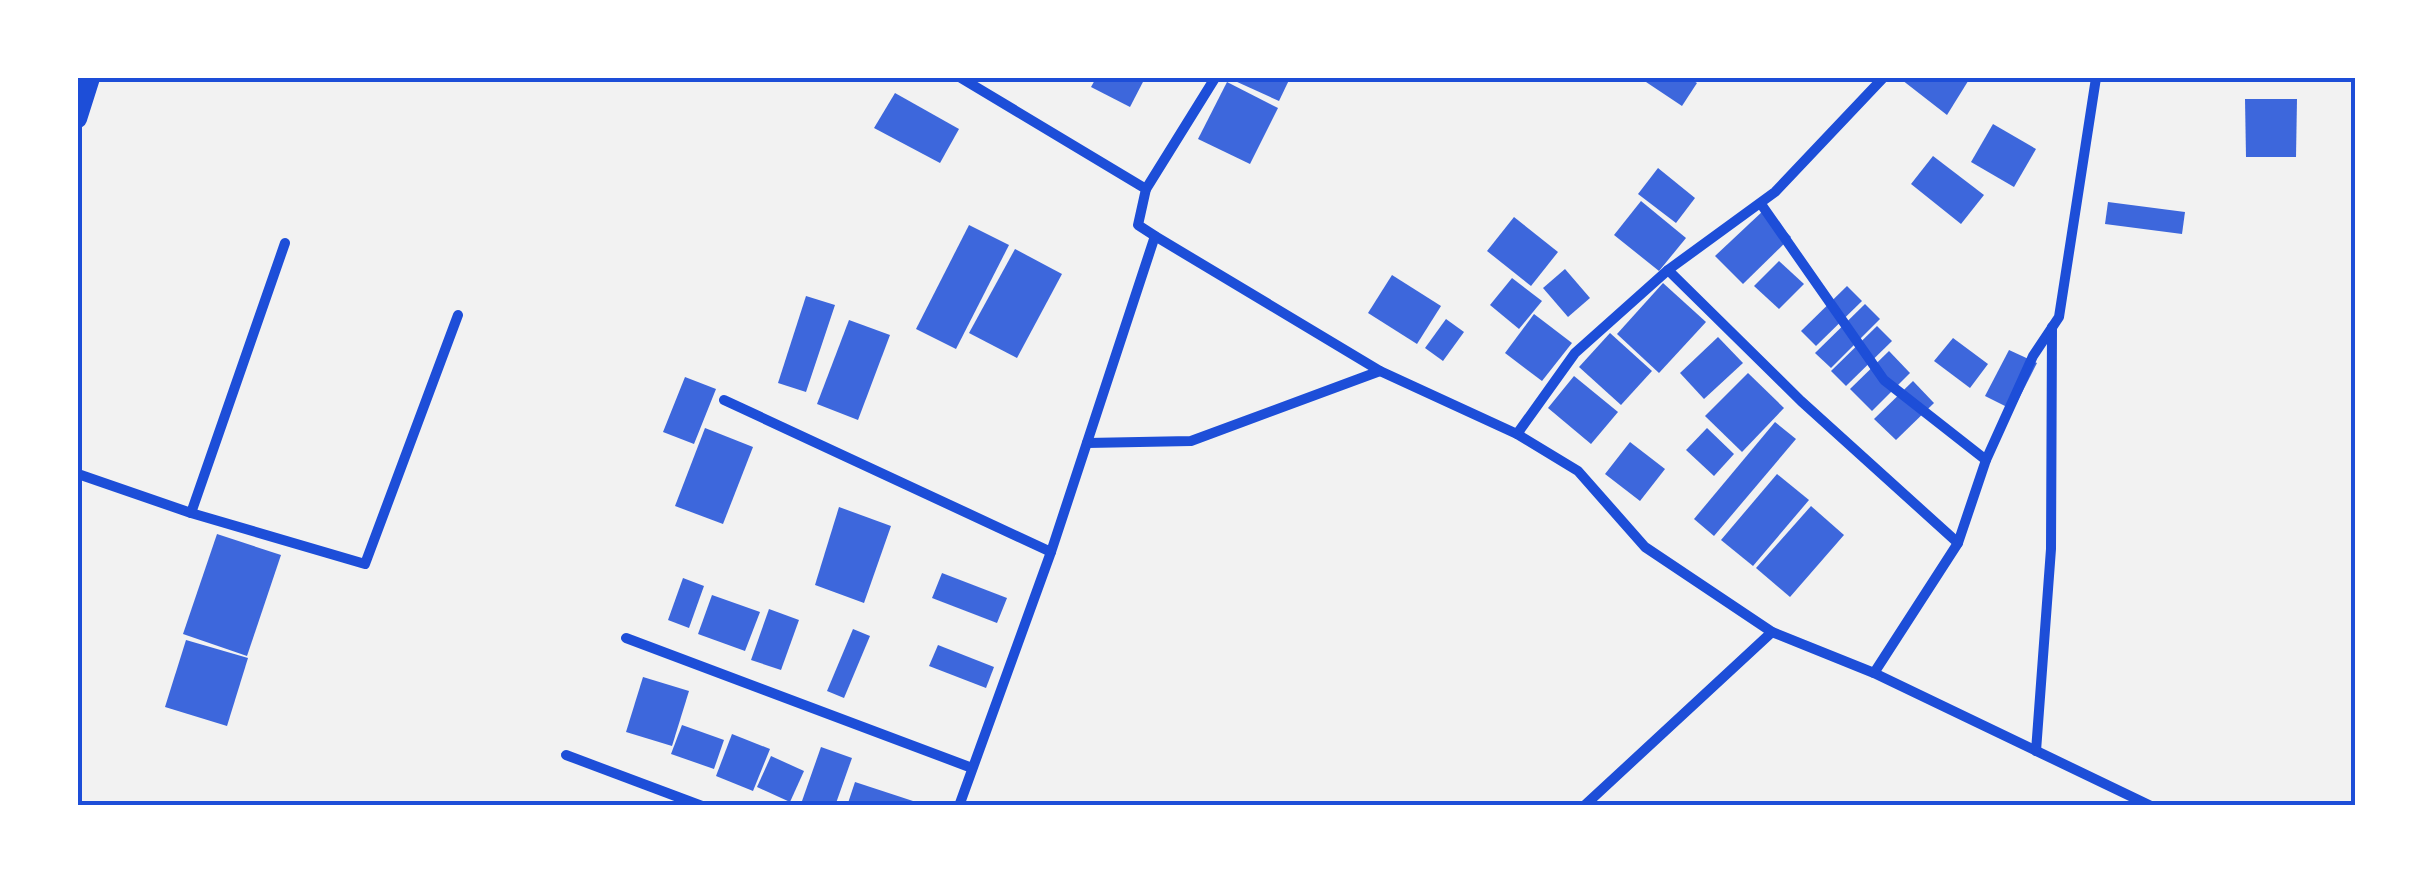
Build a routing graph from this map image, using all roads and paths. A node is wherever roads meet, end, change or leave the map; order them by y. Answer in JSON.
{"nodes":[{"id":1,"x":92,"y":78,"type":"edge"},
{"id":2,"x":961,"y":78,"type":"edge"},
{"id":3,"x":1215,"y":78,"type":"edge"},
{"id":4,"x":1882,"y":78,"type":"edge"},
{"id":5,"x":2096,"y":78,"type":"edge"},
{"id":6,"x":78,"y":118,"type":"edge"},
{"id":7,"x":1146,"y":189,"type":"junction"},
{"id":8,"x":1760,"y":204,"type":"junction"},
{"id":9,"x":1155,"y":236,"type":"junction"},
{"id":10,"x":285,"y":243,"type":"dead end"},
{"id":11,"x":1668,"y":270,"type":"junction"},
{"id":12,"x":458,"y":315,"type":"dead end"},
{"id":13,"x":2052,"y":327,"type":"junction"},
{"id":14,"x":1380,"y":372,"type":"junction"},
{"id":15,"x":724,"y":400,"type":"dead end"},
{"id":16,"x":1517,"y":434,"type":"junction"},
{"id":17,"x":1086,"y":443,"type":"junction"},
{"id":18,"x":1986,"y":460,"type":"junction"},
{"id":19,"x":78,"y":474,"type":"edge"},
{"id":20,"x":192,"y":513,"type":"junction"},
{"id":21,"x":1958,"y":543,"type":"junction"},
{"id":22,"x":1052,"y":552,"type":"junction"},
{"id":23,"x":1772,"y":632,"type":"junction"},
{"id":24,"x":626,"y":638,"type":"dead end"},
{"id":25,"x":1874,"y":673,"type":"junction"},
{"id":26,"x":2036,"y":751,"type":"junction"},
{"id":27,"x":566,"y":756,"type":"dead end"},
{"id":28,"x":972,"y":768,"type":"junction"},
{"id":29,"x":702,"y":806,"type":"edge"},
{"id":30,"x":959,"y":806,"type":"edge"},
{"id":31,"x":1584,"y":806,"type":"edge"},
{"id":32,"x":2151,"y":806,"type":"edge"}],
"edges":[{"from":1,"to":6,"type":"street"},
{"from":2,"to":7,"type":"street"},
{"from":3,"to":7,"type":"street"},
{"from":4,"to":8,"type":"street"},
{"from":5,"to":13,"type":"street"},
{"from":7,"to":9,"type":"street"},
{"from":8,"to":11,"type":"street"},
{"from":8,"to":18,"type":"street"},
{"from":9,"to":14,"type":"street"},
{"from":9,"to":17,"type":"street"},
{"from":10,"to":20,"type":"street"},
{"from":11,"to":16,"type":"street"},
{"from":11,"to":21,"type":"street"},
{"from":12,"to":20,"type":"street"},
{"from":13,"to":18,"type":"street"},
{"from":13,"to":26,"type":"street"},
{"from":14,"to":16,"type":"street"},
{"from":14,"to":17,"type":"street"},
{"from":15,"to":22,"type":"street"},
{"from":16,"to":23,"type":"street"},
{"from":17,"to":22,"type":"street"},
{"from":18,"to":21,"type":"street"},
{"from":19,"to":20,"type":"street"},
{"from":21,"to":25,"type":"street"},
{"from":22,"to":28,"type":"street"},
{"from":23,"to":25,"type":"street"},
{"from":23,"to":31,"type":"street"},
{"from":24,"to":28,"type":"street"},
{"from":25,"to":26,"type":"street"},
{"from":26,"to":32,"type":"street"},
{"from":27,"to":29,"type":"street"},
{"from":28,"to":30,"type":"street"}]}
